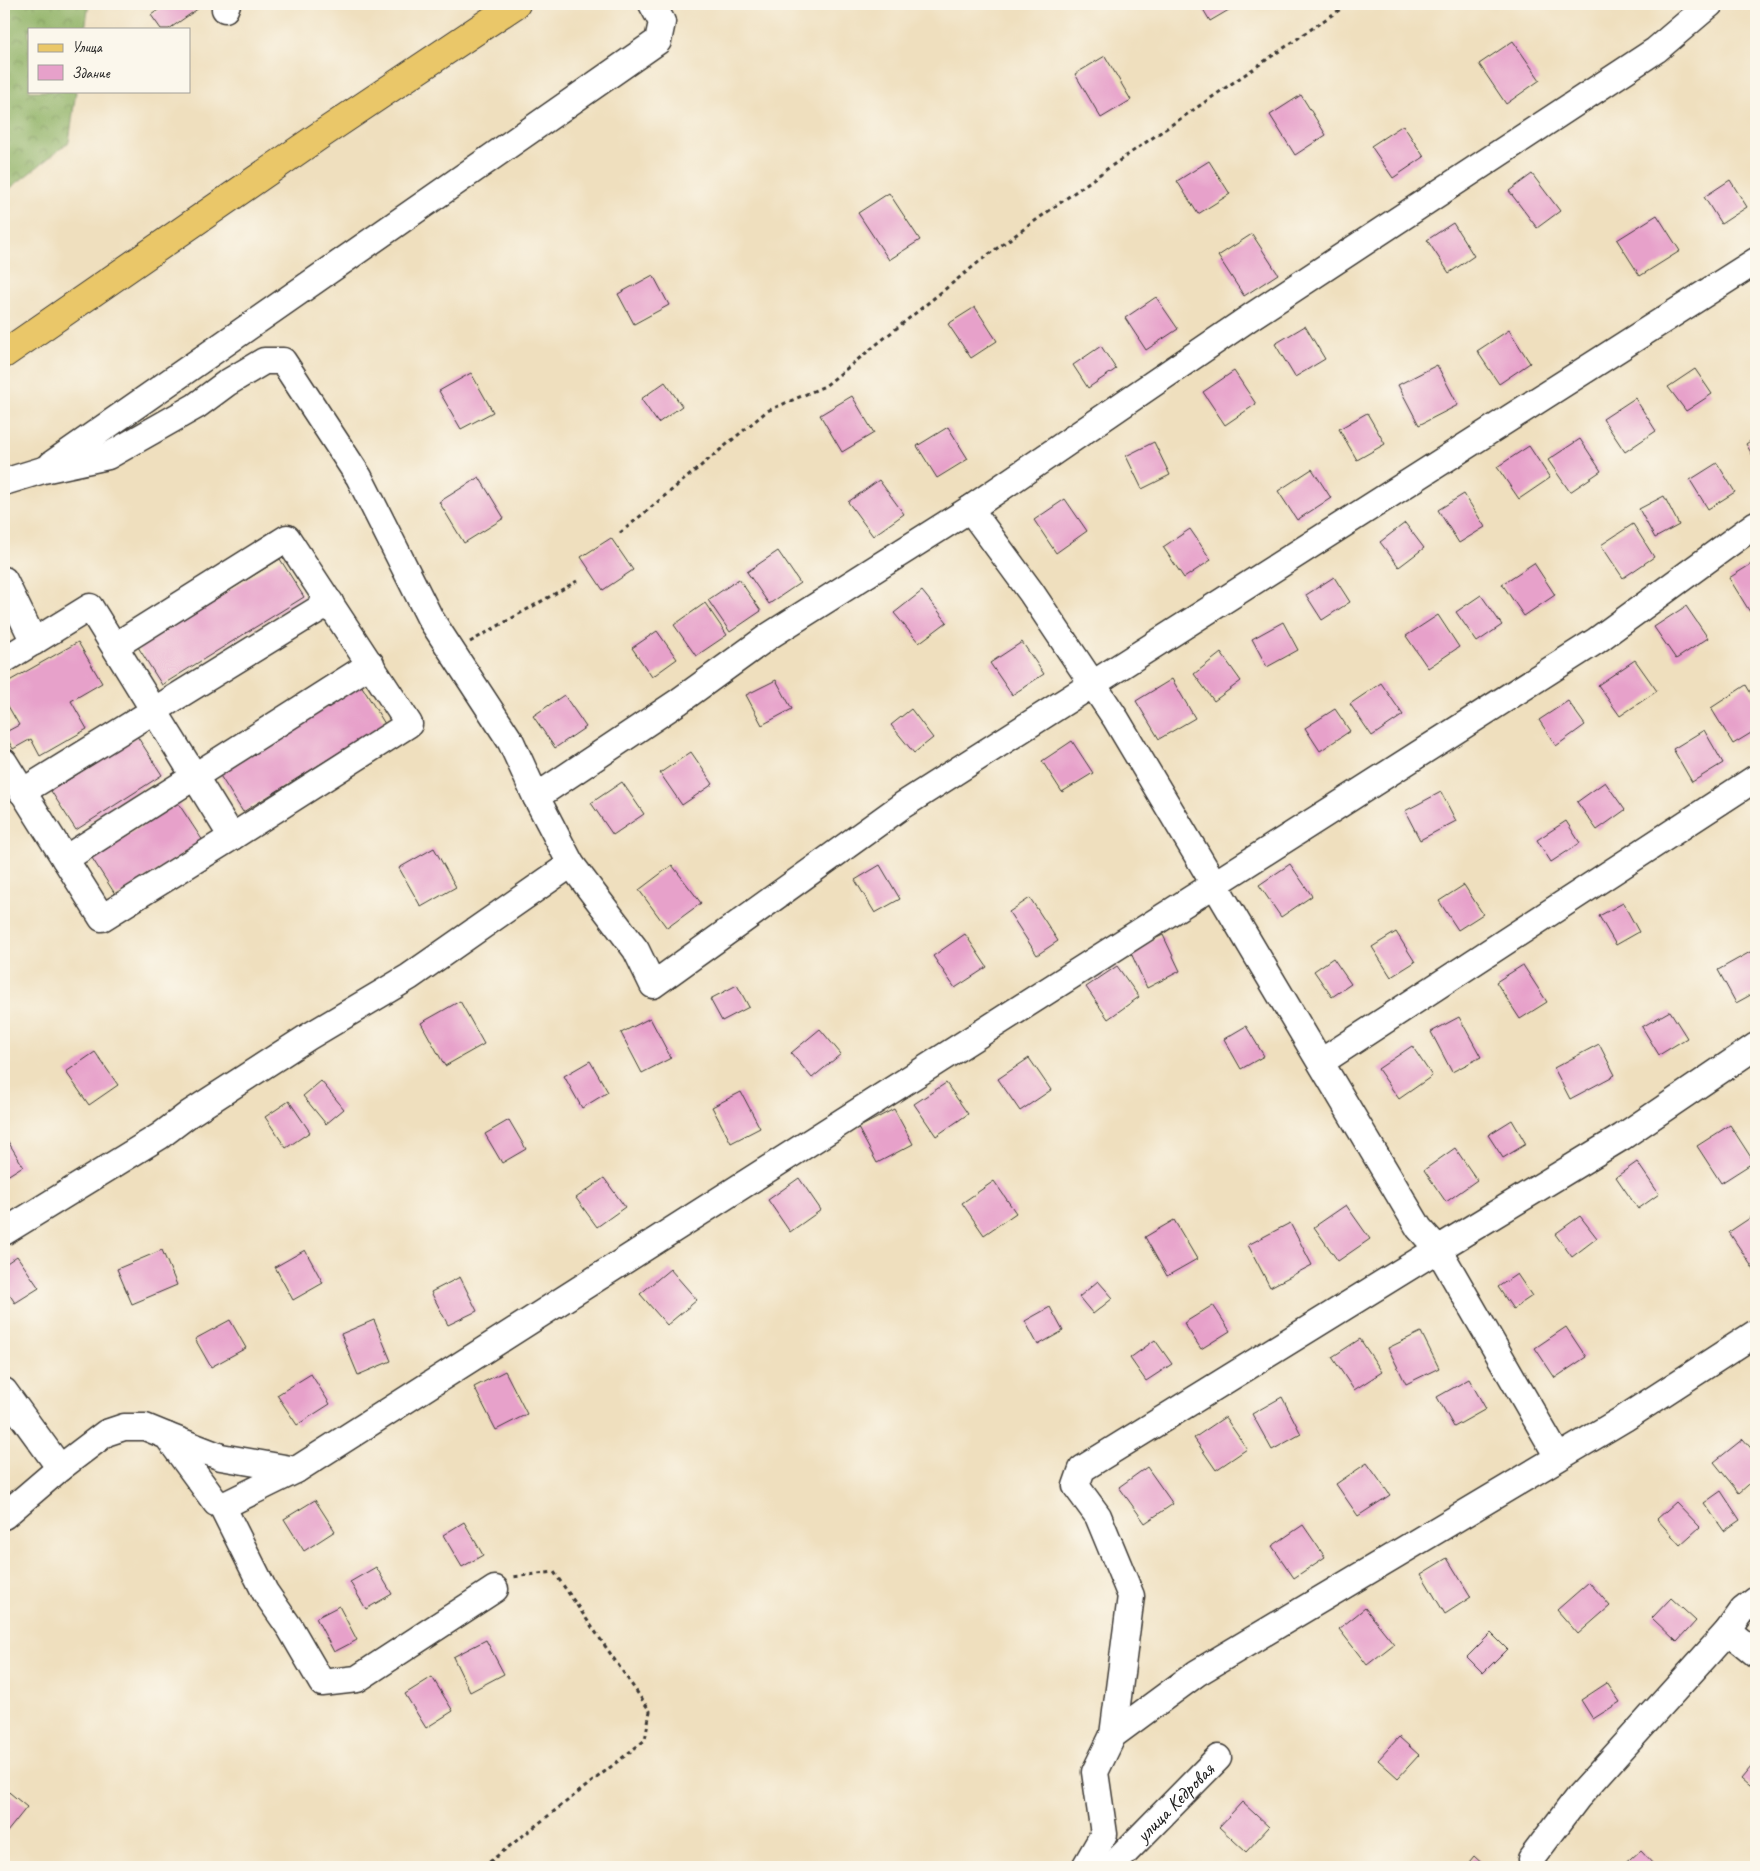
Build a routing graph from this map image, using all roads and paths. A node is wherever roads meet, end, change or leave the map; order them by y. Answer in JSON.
{"nodes":[{"id":1,"x":516,"y":4,"type":"edge"},
{"id":2,"x":652,"y":4,"type":"edge"},
{"id":3,"x":1348,"y":4,"type":"edge"},
{"id":4,"x":1710,"y":4,"type":"edge"},
{"id":5,"x":1756,"y":261,"type":"edge"},
{"id":6,"x":255,"y":323,"type":"junction"},
{"id":7,"x":4,"y":354,"type":"edge"},
{"id":8,"x":283,"y":361,"type":"junction"},
{"id":9,"x":43,"y":470,"type":"junction"},
{"id":10,"x":4,"y":482,"type":"edge"},
{"id":11,"x":970,"y":509,"type":"junction"},
{"id":12,"x":1756,"y":524,"type":"edge"},
{"id":13,"x":620,"y":533,"type":"dead end"},
{"id":14,"x":4,"y":580,"type":"edge"},
{"id":15,"x":577,"y":581,"type":"dead end"},
{"id":16,"x":330,"y":602,"type":"junction"},
{"id":17,"x":34,"y":642,"type":"junction"},
{"id":18,"x":114,"y":646,"type":"junction"},
{"id":19,"x":452,"y":652,"type":"junction"},
{"id":20,"x":4,"y":660,"type":"edge"},
{"id":21,"x":371,"y":664,"type":"junction"},
{"id":22,"x":1094,"y":685,"type":"junction"},
{"id":23,"x":154,"y":710,"type":"junction"},
{"id":24,"x":4,"y":762,"type":"edge"},
{"id":25,"x":195,"y":777,"type":"junction"},
{"id":26,"x":1756,"y":778,"type":"edge"},
{"id":27,"x":22,"y":792,"type":"junction"},
{"id":28,"x":536,"y":796,"type":"junction"},
{"id":29,"x":232,"y":836,"type":"junction"},
{"id":30,"x":65,"y":859,"type":"junction"},
{"id":31,"x":571,"y":864,"type":"junction"},
{"id":32,"x":1215,"y":883,"type":"junction"},
{"id":33,"x":1756,"y":1046,"type":"edge"},
{"id":34,"x":1321,"y":1062,"type":"junction"},
{"id":35,"x":4,"y":1232,"type":"edge"},
{"id":36,"x":1438,"y":1249,"type":"junction"},
{"id":37,"x":1756,"y":1333,"type":"edge"},
{"id":38,"x":4,"y":1390,"type":"edge"},
{"id":39,"x":167,"y":1436,"type":"junction"},
{"id":40,"x":1558,"y":1457,"type":"junction"},
{"id":41,"x":60,"y":1468,"type":"junction"},
{"id":42,"x":296,"y":1470,"type":"junction"},
{"id":43,"x":221,"y":1504,"type":"junction"},
{"id":44,"x":4,"y":1516,"type":"edge"},
{"id":45,"x":495,"y":1589,"type":"joint"},
{"id":46,"x":1756,"y":1600,"type":"edge"},
{"id":47,"x":1728,"y":1631,"type":"junction"},
{"id":48,"x":1756,"y":1654,"type":"edge"},
{"id":49,"x":1113,"y":1735,"type":"junction"},
{"id":50,"x":1218,"y":1758,"type":"dead end"},
{"id":51,"x":1534,"y":1865,"type":"edge"},
{"id":52,"x":483,"y":1867,"type":"edge"},
{"id":53,"x":1085,"y":1867,"type":"edge"},
{"id":54,"x":1110,"y":1867,"type":"edge"}],
"edges":[{"from":1,"to":7,"type":"main road"},
{"from":2,"to":6,"type":"street"},
{"from":3,"to":13,"type":"path"},
{"from":4,"to":11,"type":"street"},
{"from":5,"to":22,"type":"street"},
{"from":6,"to":8,"type":"street"},
{"from":6,"to":9,"type":"street"},
{"from":8,"to":9,"type":"street"},
{"from":8,"to":19,"type":"street"},
{"from":9,"to":10,"type":"street"},
{"from":11,"to":22,"type":"street"},
{"from":11,"to":28,"type":"street"},
{"from":12,"to":32,"type":"street"},
{"from":14,"to":17,"type":"street"},
{"from":15,"to":19,"type":"path"},
{"from":16,"to":18,"type":"street"},
{"from":16,"to":21,"type":"street"},
{"from":16,"to":23,"type":"street"},
{"from":17,"to":18,"type":"street"},
{"from":17,"to":20,"type":"street"},
{"from":18,"to":23,"type":"street"},
{"from":19,"to":28,"type":"street"},
{"from":21,"to":25,"type":"street"},
{"from":21,"to":29,"type":"street"},
{"from":22,"to":31,"type":"street"},
{"from":22,"to":32,"type":"street"},
{"from":23,"to":25,"type":"street"},
{"from":23,"to":27,"type":"street"},
{"from":24,"to":27,"type":"street"},
{"from":25,"to":29,"type":"street"},
{"from":25,"to":30,"type":"street"},
{"from":26,"to":34,"type":"street"},
{"from":27,"to":30,"type":"street"},
{"from":28,"to":31,"type":"street"},
{"from":29,"to":30,"type":"street"},
{"from":31,"to":35,"type":"street"},
{"from":32,"to":34,"type":"street"},
{"from":32,"to":42,"type":"street"},
{"from":33,"to":36,"type":"street"},
{"from":34,"to":36,"type":"street"},
{"from":36,"to":40,"type":"street"},
{"from":36,"to":49,"type":"street"},
{"from":37,"to":40,"type":"street"},
{"from":38,"to":41,"type":"street"},
{"from":39,"to":41,"type":"street"},
{"from":39,"to":42,"type":"street"},
{"from":39,"to":43,"type":"street"},
{"from":40,"to":49,"type":"street"},
{"from":41,"to":44,"type":"street"},
{"from":42,"to":43,"type":"street"},
{"from":43,"to":45,"type":"street"},
{"from":45,"to":52,"type":"path"},
{"from":46,"to":47,"type":"street"},
{"from":47,"to":48,"type":"street"},
{"from":47,"to":51,"type":"street"},
{"from":49,"to":53,"type":"street"},
{"from":50,"to":54,"type":"street","name":"улица Кедровая"}]}
